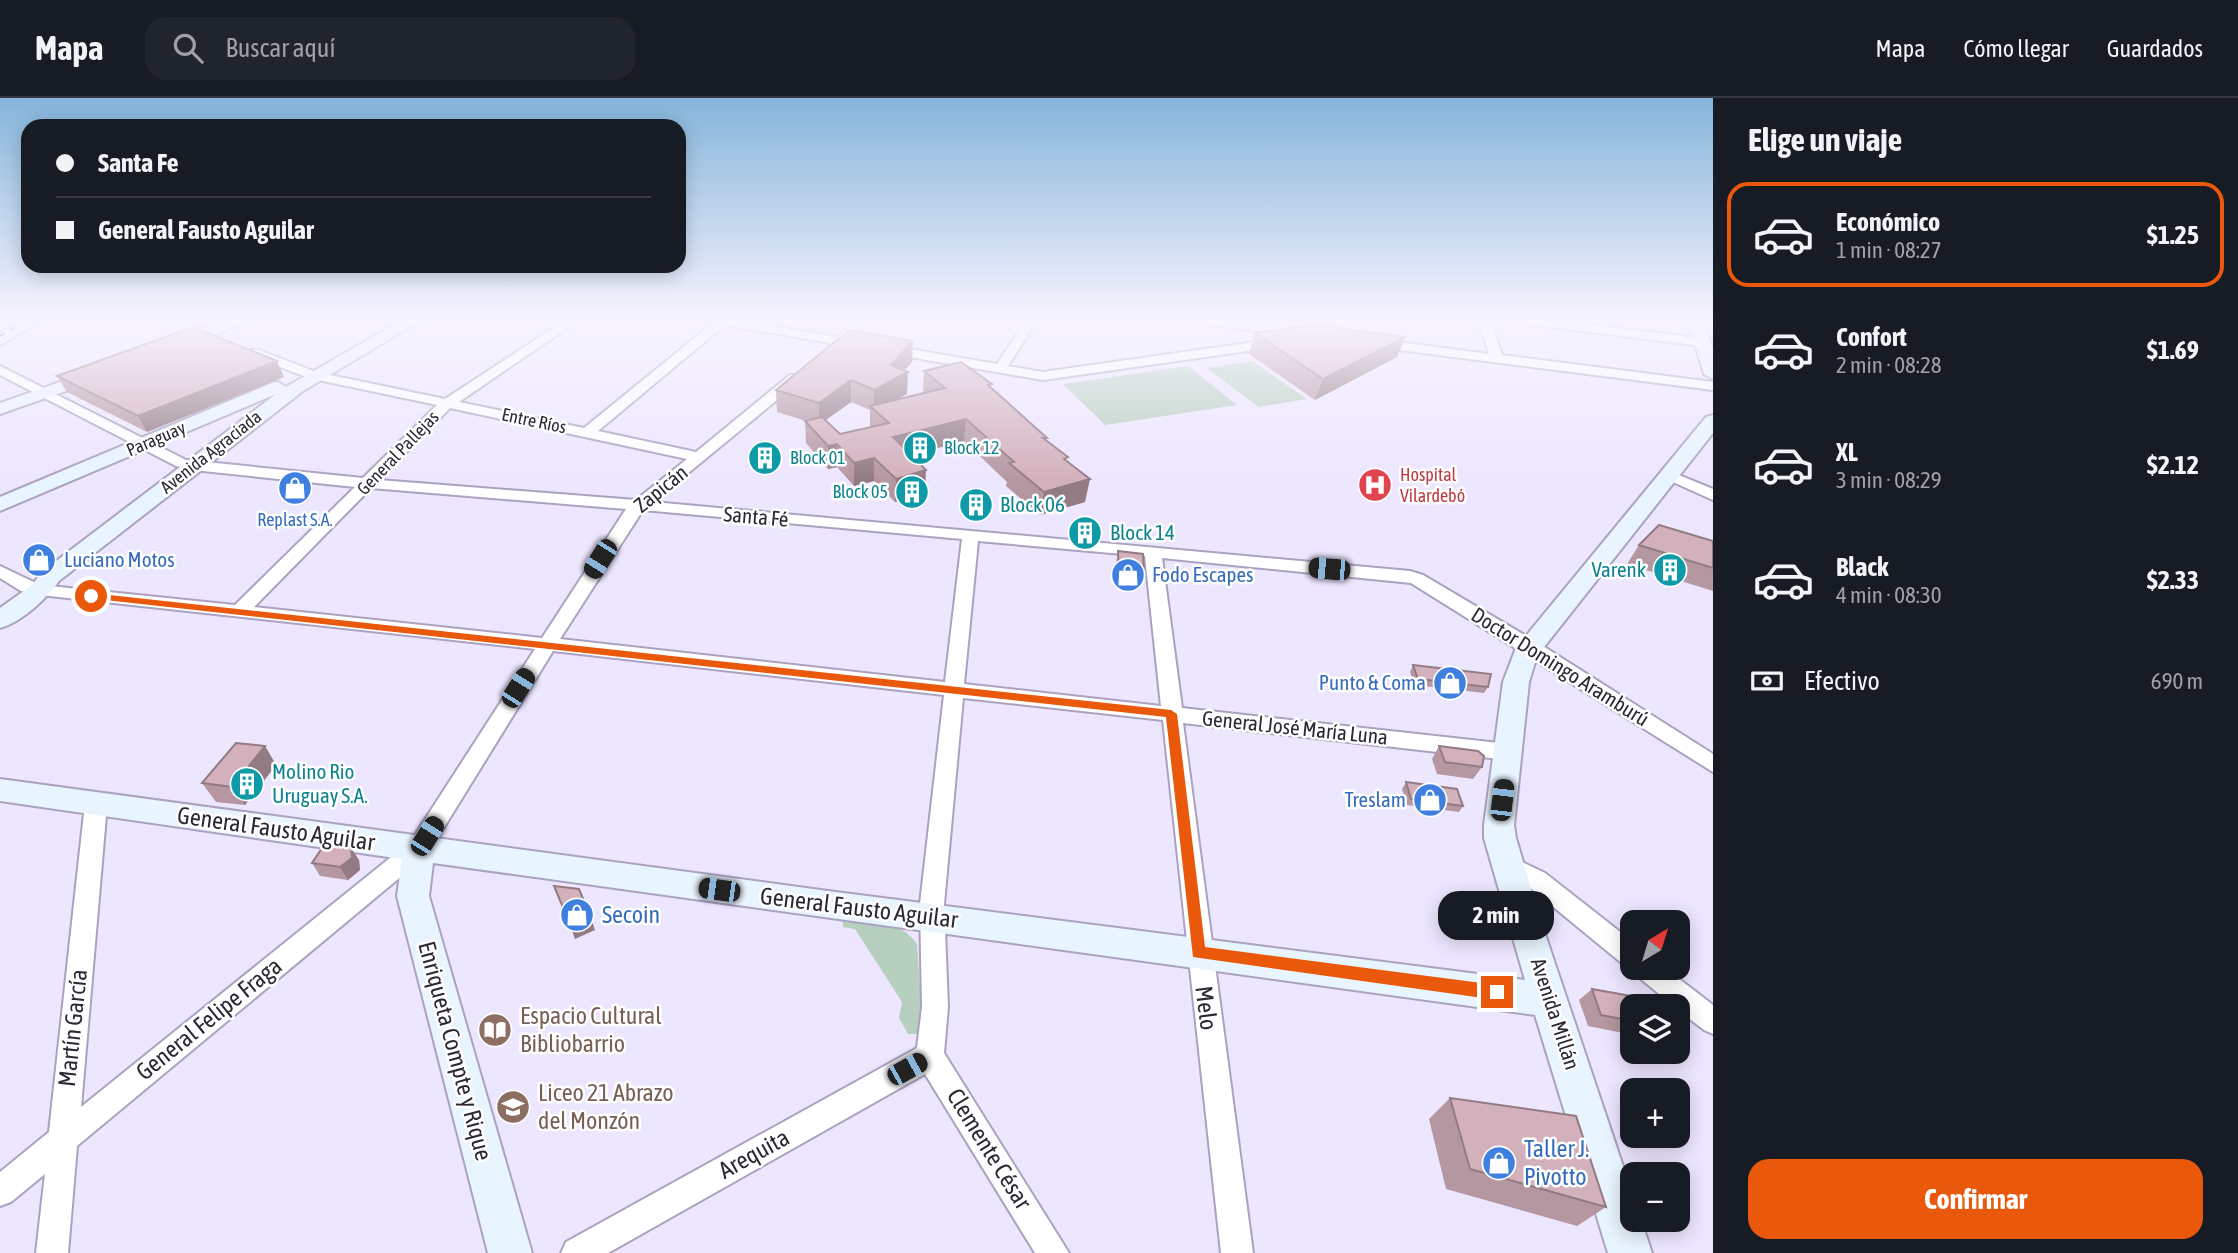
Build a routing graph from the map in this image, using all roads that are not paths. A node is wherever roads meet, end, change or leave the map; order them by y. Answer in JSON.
{"nodes":[{"id":1,"x":6,"y":373,"type":"edge"},
{"id":2,"x":100,"y":373,"type":"edge"},
{"id":3,"x":308,"y":373,"type":"edge"},
{"id":4,"x":317,"y":373,"type":"edge"},
{"id":5,"x":493,"y":373,"type":"edge"},
{"id":6,"x":657,"y":373,"type":"edge"},
{"id":7,"x":801,"y":373,"type":"edge"},
{"id":8,"x":1024,"y":373,"type":"edge"},
{"id":9,"x":1065,"y":373,"type":"edge"},
{"id":10,"x":1608,"y":373,"type":"edge"},
{"id":11,"x":313,"y":375,"type":"junction"},
{"id":12,"x":1713,"y":386,"type":"edge"},
{"id":13,"x":46,"y":393,"type":"junction"},
{"id":14,"x":448,"y":403,"type":"junction"},
{"id":15,"x":0,"y":409,"type":"edge"},
{"id":16,"x":1713,"y":421,"type":"edge"},
{"id":17,"x":588,"y":432,"type":"junction"},
{"id":18,"x":146,"y":444,"type":"junction"},
{"id":19,"x":700,"y":457,"type":"junction"},
{"id":20,"x":193,"y":466,"type":"junction"},
{"id":21,"x":1669,"y":475,"type":"junction"},
{"id":22,"x":370,"y":482,"type":"junction"},
{"id":23,"x":1713,"y":495,"type":"edge"},
{"id":24,"x":0,"y":505,"type":"edge"},
{"id":25,"x":638,"y":505,"type":"junction"},
{"id":26,"x":970,"y":537,"type":"junction"},
{"id":27,"x":1153,"y":554,"type":"junction"},
{"id":28,"x":0,"y":571,"type":"edge"},
{"id":29,"x":1405,"y":575,"type":"joint"},
{"id":30,"x":40,"y":585,"type":"junction"},
{"id":31,"x":0,"y":608,"type":"edge"},
{"id":32,"x":240,"y":611,"type":"junction"},
{"id":33,"x":0,"y":620,"type":"edge"},
{"id":34,"x":546,"y":643,"type":"junction"},
{"id":35,"x":1531,"y":647,"type":"junction"},
{"id":36,"x":954,"y":690,"type":"junction"},
{"id":37,"x":1171,"y":714,"type":"junction"},
{"id":38,"x":1508,"y":751,"type":"junction"},
{"id":39,"x":1713,"y":764,"type":"edge"},
{"id":40,"x":0,"y":790,"type":"edge"},
{"id":41,"x":96,"y":804,"type":"junction"},
{"id":42,"x":419,"y":848,"type":"junction"},
{"id":43,"x":1507,"y":865,"type":"junction"},
{"id":44,"x":371,"y":887,"type":"junction"},
{"id":45,"x":413,"y":896,"type":"junction"},
{"id":46,"x":931,"y":917,"type":"junction"},
{"id":47,"x":1620,"y":947,"type":"edge"},
{"id":48,"x":1199,"y":952,"type":"junction"},
{"id":49,"x":1661,"y":980,"type":"edge"},
{"id":50,"x":1551,"y":1000,"type":"junction"},
{"id":51,"x":1713,"y":1021,"type":"edge"},
{"id":52,"x":930,"y":1056,"type":"junction"},
{"id":53,"x":62,"y":1139,"type":"junction"},
{"id":54,"x":0,"y":1191,"type":"edge"},
{"id":55,"x":52,"y":1253,"type":"edge"},
{"id":56,"x":510,"y":1253,"type":"edge"},
{"id":57,"x":577,"y":1253,"type":"edge"},
{"id":58,"x":1053,"y":1253,"type":"edge"},
{"id":59,"x":1237,"y":1253,"type":"edge"},
{"id":60,"x":1630,"y":1253,"type":"edge"}],
"edges":[{"from":1,"to":13,"type":"street","name":"Santa Fé"},
{"from":2,"to":13,"type":"street"},
{"from":3,"to":11,"type":"street","name":"Entre Ríos"},
{"from":4,"to":11,"type":"street","name":"Avenida Agraciada"},
{"from":5,"to":14,"type":"street","name":"General Pallejas"},
{"from":6,"to":17,"type":"street"},
{"from":7,"to":19,"type":"street","name":"Zapicán"},
{"from":8,"to":9,"type":"street"},
{"from":10,"to":12,"type":"street"},
{"from":11,"to":14,"type":"street","name":"Entre Ríos"},
{"from":11,"to":18,"type":"street","name":"Paraguay"},
{"from":11,"to":20,"type":"main road","name":"Avenida Agraciada"},
{"from":13,"to":15,"type":"street"},
{"from":13,"to":18,"type":"street","name":"Santa Fé"},
{"from":14,"to":17,"type":"street","name":"Entre Ríos"},
{"from":14,"to":22,"type":"street","name":"General Pallejas"},
{"from":16,"to":21,"type":"street","name":"Avenida Millán"},
{"from":17,"to":19,"type":"street","name":"Entre Ríos"},
{"from":18,"to":20,"type":"street","name":"Santa Fé"},
{"from":18,"to":24,"type":"street","name":"Paraguay"},
{"from":19,"to":25,"type":"street","name":"Zapicán"},
{"from":20,"to":22,"type":"street","name":"Santa Fé"},
{"from":20,"to":30,"type":"main road","name":"Avenida Agraciada"},
{"from":21,"to":23,"type":"street"},
{"from":21,"to":35,"type":"street","name":"Avenida Millán"},
{"from":22,"to":25,"type":"street","name":"Santa Fé"},
{"from":22,"to":32,"type":"street","name":"General Pallejas"},
{"from":25,"to":26,"type":"street","name":"Santa Fé"},
{"from":25,"to":34,"type":"street","name":"Zapicán"},
{"from":26,"to":27,"type":"street","name":"Santa Fé"},
{"from":26,"to":36,"type":"street"},
{"from":27,"to":29,"type":"street","name":"Santa Fé"},
{"from":27,"to":37,"type":"street","name":"Melo"},
{"from":28,"to":30,"type":"street","name":"General José María Luna"},
{"from":29,"to":35,"type":"street","name":"Doctor Domingo Aramburú"},
{"from":30,"to":31,"type":"street","name":"Avenida Agraciada"},
{"from":30,"to":32,"type":"street","name":"General José María Luna"},
{"from":30,"to":33,"type":"street","name":"Avenida Agraciada"},
{"from":32,"to":34,"type":"street","name":"General José María Luna"},
{"from":34,"to":36,"type":"street","name":"General José María Luna"},
{"from":34,"to":42,"type":"street","name":"Zapicán"},
{"from":35,"to":38,"type":"street","name":"Avenida Millán"},
{"from":35,"to":39,"type":"street","name":"Doctor Domingo Aramburú"},
{"from":36,"to":37,"type":"street","name":"General José María Luna"},
{"from":36,"to":46,"type":"street"},
{"from":37,"to":38,"type":"street","name":"General José María Luna"},
{"from":37,"to":48,"type":"street","name":"Melo"},
{"from":38,"to":43,"type":"street","name":"Avenida Millán"},
{"from":40,"to":41,"type":"street","name":"General Fausto Aguilar"},
{"from":41,"to":42,"type":"street","name":"General Fausto Aguilar"},
{"from":41,"to":53,"type":"street","name":"Martín García"},
{"from":42,"to":44,"type":"street","name":"General Felipe Fraga"},
{"from":42,"to":45,"type":"street","name":"Enriqueta Compte y Rique"},
{"from":42,"to":46,"type":"street","name":"General Fausto Aguilar"},
{"from":43,"to":47,"type":"street"},
{"from":43,"to":50,"type":"street","name":"Avenida Millán"},
{"from":44,"to":45,"type":"street"},
{"from":44,"to":53,"type":"street","name":"General Felipe Fraga"},
{"from":45,"to":56,"type":"street","name":"Enriqueta Compte y Rique"},
{"from":46,"to":48,"type":"street","name":"General Fausto Aguilar"},
{"from":46,"to":52,"type":"street"},
{"from":48,"to":50,"type":"street","name":"General Fausto Aguilar"},
{"from":48,"to":59,"type":"street","name":"Melo"},
{"from":49,"to":51,"type":"street"},
{"from":50,"to":60,"type":"street","name":"Avenida Millán"},
{"from":52,"to":57,"type":"street","name":"Arequita"},
{"from":52,"to":58,"type":"street","name":"Clemente César"},
{"from":53,"to":54,"type":"street","name":"General Felipe Fraga"},
{"from":53,"to":55,"type":"street","name":"Martín García"}]}
